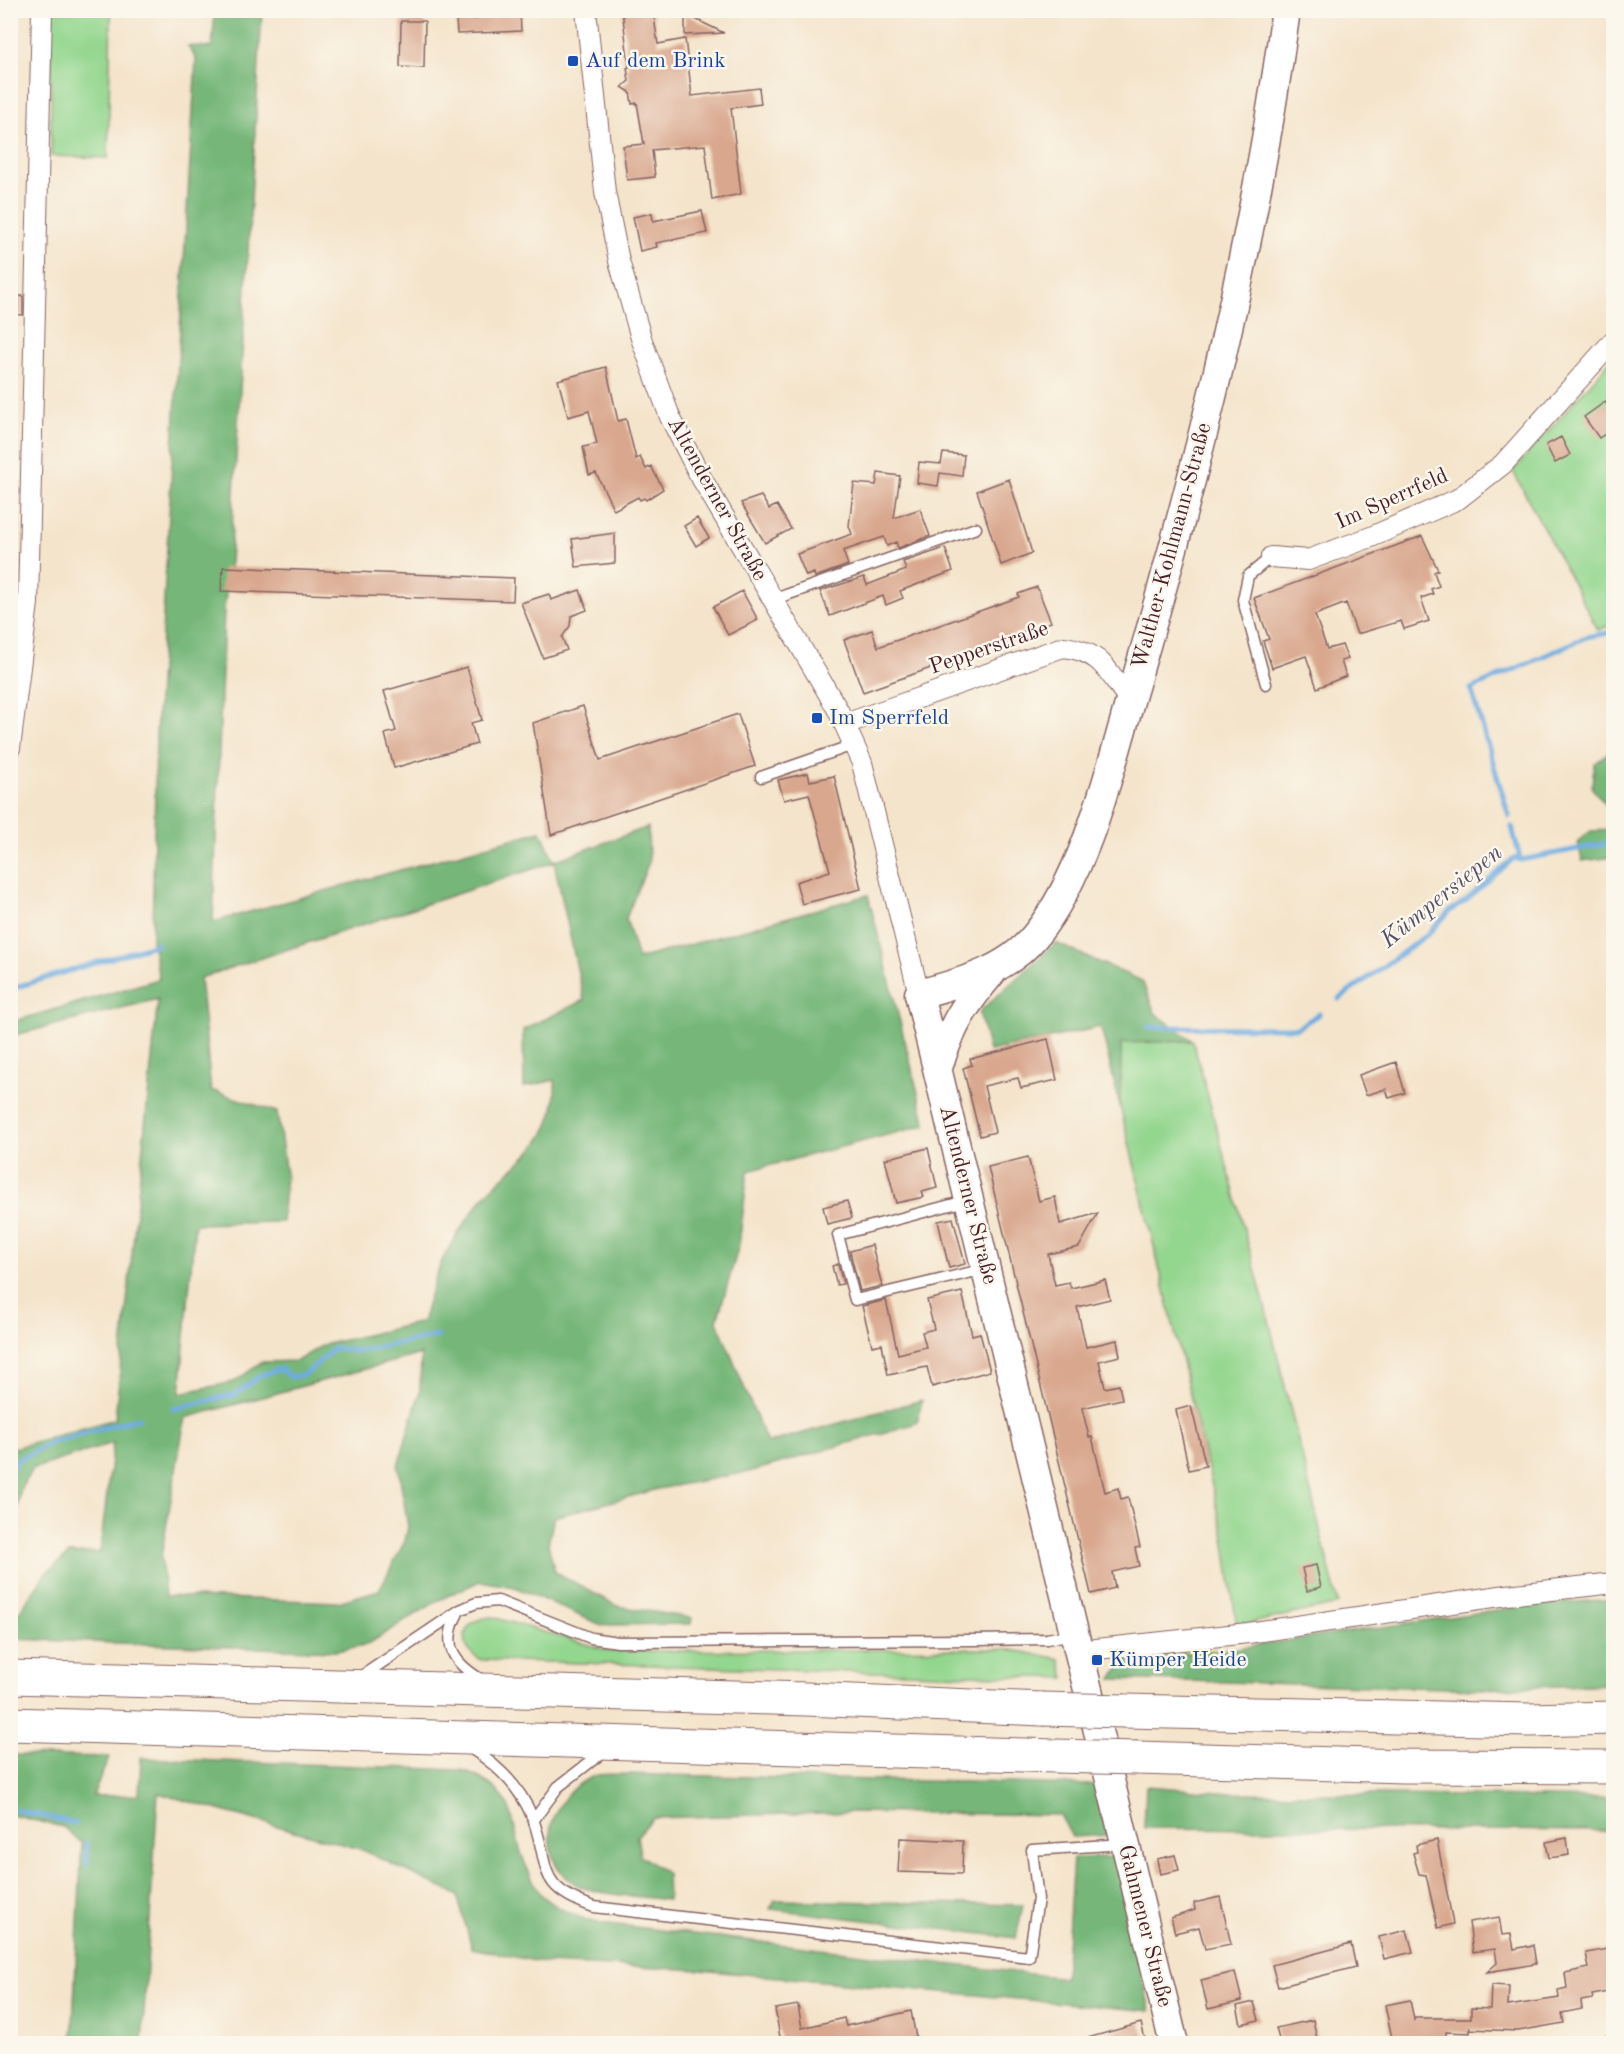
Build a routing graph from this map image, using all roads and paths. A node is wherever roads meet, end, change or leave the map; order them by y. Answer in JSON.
{"nodes":[{"id":1,"x":42,"y":10,"type":"edge"},
{"id":2,"x":586,"y":10,"type":"edge"},
{"id":3,"x":1286,"y":10,"type":"edge"},
{"id":4,"x":1614,"y":340,"type":"edge"},
{"id":5,"x":976,"y":528,"type":"dead end"},
{"id":6,"x":1270,"y":557,"type":"joint"},
{"id":7,"x":772,"y":600,"type":"junction"},
{"id":8,"x":1266,"y":684,"type":"dead end"},
{"id":9,"x":1130,"y":701,"type":"junction"},
{"id":10,"x":845,"y":724,"type":"junction"},
{"id":11,"x":853,"y":745,"type":"junction"},
{"id":12,"x":10,"y":748,"type":"edge"},
{"id":13,"x":761,"y":777,"type":"dead end"},
{"id":14,"x":996,"y":968,"type":"junction"},
{"id":15,"x":919,"y":994,"type":"junction"},
{"id":16,"x":938,"y":1067,"type":"junction"},
{"id":17,"x":969,"y":1200,"type":"junction"},
{"id":18,"x":986,"y":1269,"type":"junction"},
{"id":19,"x":1614,"y":1583,"type":"edge"},
{"id":20,"x":460,"y":1610,"type":"junction"},
{"id":21,"x":1076,"y":1642,"type":"junction"},
{"id":22,"x":10,"y":1677,"type":"edge"},
{"id":23,"x":349,"y":1686,"type":"junction"},
{"id":24,"x":502,"y":1691,"type":"junction"},
{"id":25,"x":1614,"y":1718,"type":"edge"},
{"id":26,"x":10,"y":1724,"type":"edge"},
{"id":27,"x":456,"y":1739,"type":"junction"},
{"id":28,"x":618,"y":1743,"type":"junction"},
{"id":29,"x":1614,"y":1767,"type":"edge"},
{"id":30,"x":1116,"y":1808,"type":"joint"},
{"id":31,"x":533,"y":1821,"type":"junction"},
{"id":32,"x":1125,"y":1844,"type":"junction"},
{"id":33,"x":1174,"y":2043,"type":"edge"}],
"edges":[{"from":1,"to":12,"type":"street"},
{"from":2,"to":7,"type":"street","name":"Altenderner Straße"},
{"from":3,"to":9,"type":"main road","name":"Walther-Kohlmann-Straße"},
{"from":4,"to":6,"type":"street","name":"Im Sperrfeld"},
{"from":5,"to":7,"type":"lane","name":"Altenderner Straße"},
{"from":6,"to":8,"type":"lane"},
{"from":7,"to":10,"type":"street","name":"Altenderner Straße"},
{"from":9,"to":10,"type":"street","name":"Pepperstraße"},
{"from":9,"to":14,"type":"main road","name":"Walther-Kohlmann-Straße"},
{"from":10,"to":11,"type":"street","name":"Altenderner Straße"},
{"from":11,"to":13,"type":"lane"},
{"from":11,"to":15,"type":"street","name":"Altenderner Straße"},
{"from":14,"to":15,"type":"main road","name":"Walther-Kohlmann-Straße"},
{"from":14,"to":16,"type":"main road"},
{"from":15,"to":16,"type":"main road","name":"Altenderner Straße"},
{"from":16,"to":17,"type":"main road","name":"Altenderner Straße"},
{"from":17,"to":18,"type":"main road","name":"Altenderner Straße"},
{"from":17,"to":18,"type":"lane"},
{"from":18,"to":21,"type":"main road","name":"Altenderner Straße"},
{"from":19,"to":21,"type":"street"},
{"from":20,"to":21,"type":"lane"},
{"from":20,"to":23,"type":"lane"},
{"from":20,"to":24,"type":"lane"},
{"from":21,"to":30,"type":"main road","name":"Altenderner Straße"},
{"from":22,"to":23,"type":"highway"},
{"from":23,"to":24,"type":"highway"},
{"from":24,"to":25,"type":"highway","bridge":true},
{"from":26,"to":27,"type":"highway"},
{"from":27,"to":28,"type":"highway"},
{"from":27,"to":31,"type":"lane"},
{"from":28,"to":29,"type":"highway","bridge":true},
{"from":28,"to":31,"type":"lane"},
{"from":30,"to":32,"type":"main road","name":"Gahmener Straße"},
{"from":31,"to":32,"type":"lane"},
{"from":32,"to":33,"type":"main road","name":"Gahmener Straße"}]}
